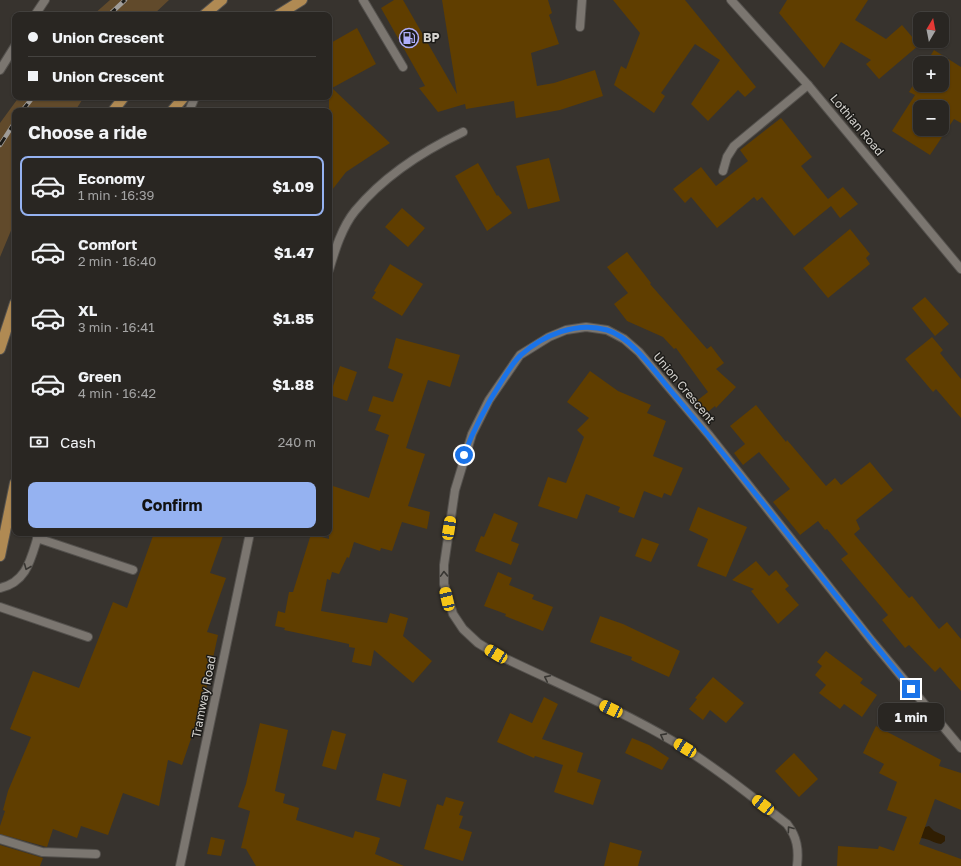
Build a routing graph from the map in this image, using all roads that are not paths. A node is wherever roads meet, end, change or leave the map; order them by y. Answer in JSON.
{"nodes":[{"id":1,"x":44,"y":0,"type":"edge"},
{"id":2,"x":222,"y":0,"type":"edge"},
{"id":3,"x":302,"y":0,"type":"edge"},
{"id":4,"x":364,"y":0,"type":"edge"},
{"id":5,"x":582,"y":0,"type":"edge"},
{"id":6,"x":731,"y":0,"type":"edge"},
{"id":7,"x":37,"y":12,"type":"edge"},
{"id":8,"x":208,"y":12,"type":"edge"},
{"id":9,"x":283,"y":12,"type":"edge"},
{"id":10,"x":580,"y":27,"type":"dead end"},
{"id":11,"x":12,"y":51,"type":"edge"},
{"id":12,"x":403,"y":67,"type":"dead end"},
{"id":13,"x":0,"y":70,"type":"edge"},
{"id":14,"x":808,"y":85,"type":"junction"},
{"id":15,"x":122,"y":100,"type":"edge"},
{"id":16,"x":181,"y":100,"type":"edge"},
{"id":17,"x":115,"y":108,"type":"edge"},
{"id":18,"x":175,"y":108,"type":"edge"},
{"id":19,"x":463,"y":132,"type":"dead end"},
{"id":20,"x":723,"y":171,"type":"dead end"},
{"id":21,"x":332,"y":262,"type":"edge"},
{"id":22,"x":961,"y":269,"type":"edge"},
{"id":23,"x":12,"y":312,"type":"edge"},
{"id":24,"x":0,"y":349,"type":"edge"},
{"id":25,"x":12,"y":498,"type":"edge"},
{"id":26,"x":38,"y":536,"type":"edge"},
{"id":27,"x":249,"y":536,"type":"edge"},
{"id":28,"x":0,"y":556,"type":"edge"},
{"id":29,"x":133,"y":570,"type":"dead end"},
{"id":30,"x":0,"y":588,"type":"edge"},
{"id":31,"x":0,"y":607,"type":"edge"},
{"id":32,"x":88,"y":637,"type":"dead end"},
{"id":33,"x":961,"y":748,"type":"edge"},
{"id":34,"x":0,"y":839,"type":"edge"},
{"id":35,"x":96,"y":854,"type":"dead end"},
{"id":36,"x":180,"y":866,"type":"edge"},
{"id":37,"x":797,"y":866,"type":"edge"}],
"edges":[{"from":1,"to":7,"type":"street"},
{"from":2,"to":8,"type":"main road"},
{"from":3,"to":9,"type":"main road"},
{"from":4,"to":12,"type":"street"},
{"from":5,"to":10,"type":"street"},
{"from":6,"to":14,"type":"street","name":"Lothian Road"},
{"from":11,"to":13,"type":"street"},
{"from":14,"to":20,"type":"street"},
{"from":14,"to":22,"type":"street","name":"Lothian Road"},
{"from":15,"to":17,"type":"main road"},
{"from":16,"to":18,"type":"main road"},
{"from":19,"to":21,"type":"street"},
{"from":23,"to":24,"type":"main road"},
{"from":25,"to":28,"type":"main road"},
{"from":26,"to":29,"type":"street"},
{"from":26,"to":30,"type":"street","one_way":true},
{"from":27,"to":36,"type":"street","name":"Tramway Road"},
{"from":31,"to":32,"type":"street"},
{"from":37,"to":33,"type":"street","name":"Union Crescent","one_way":true},
{"from":34,"to":35,"type":"street"}]}
